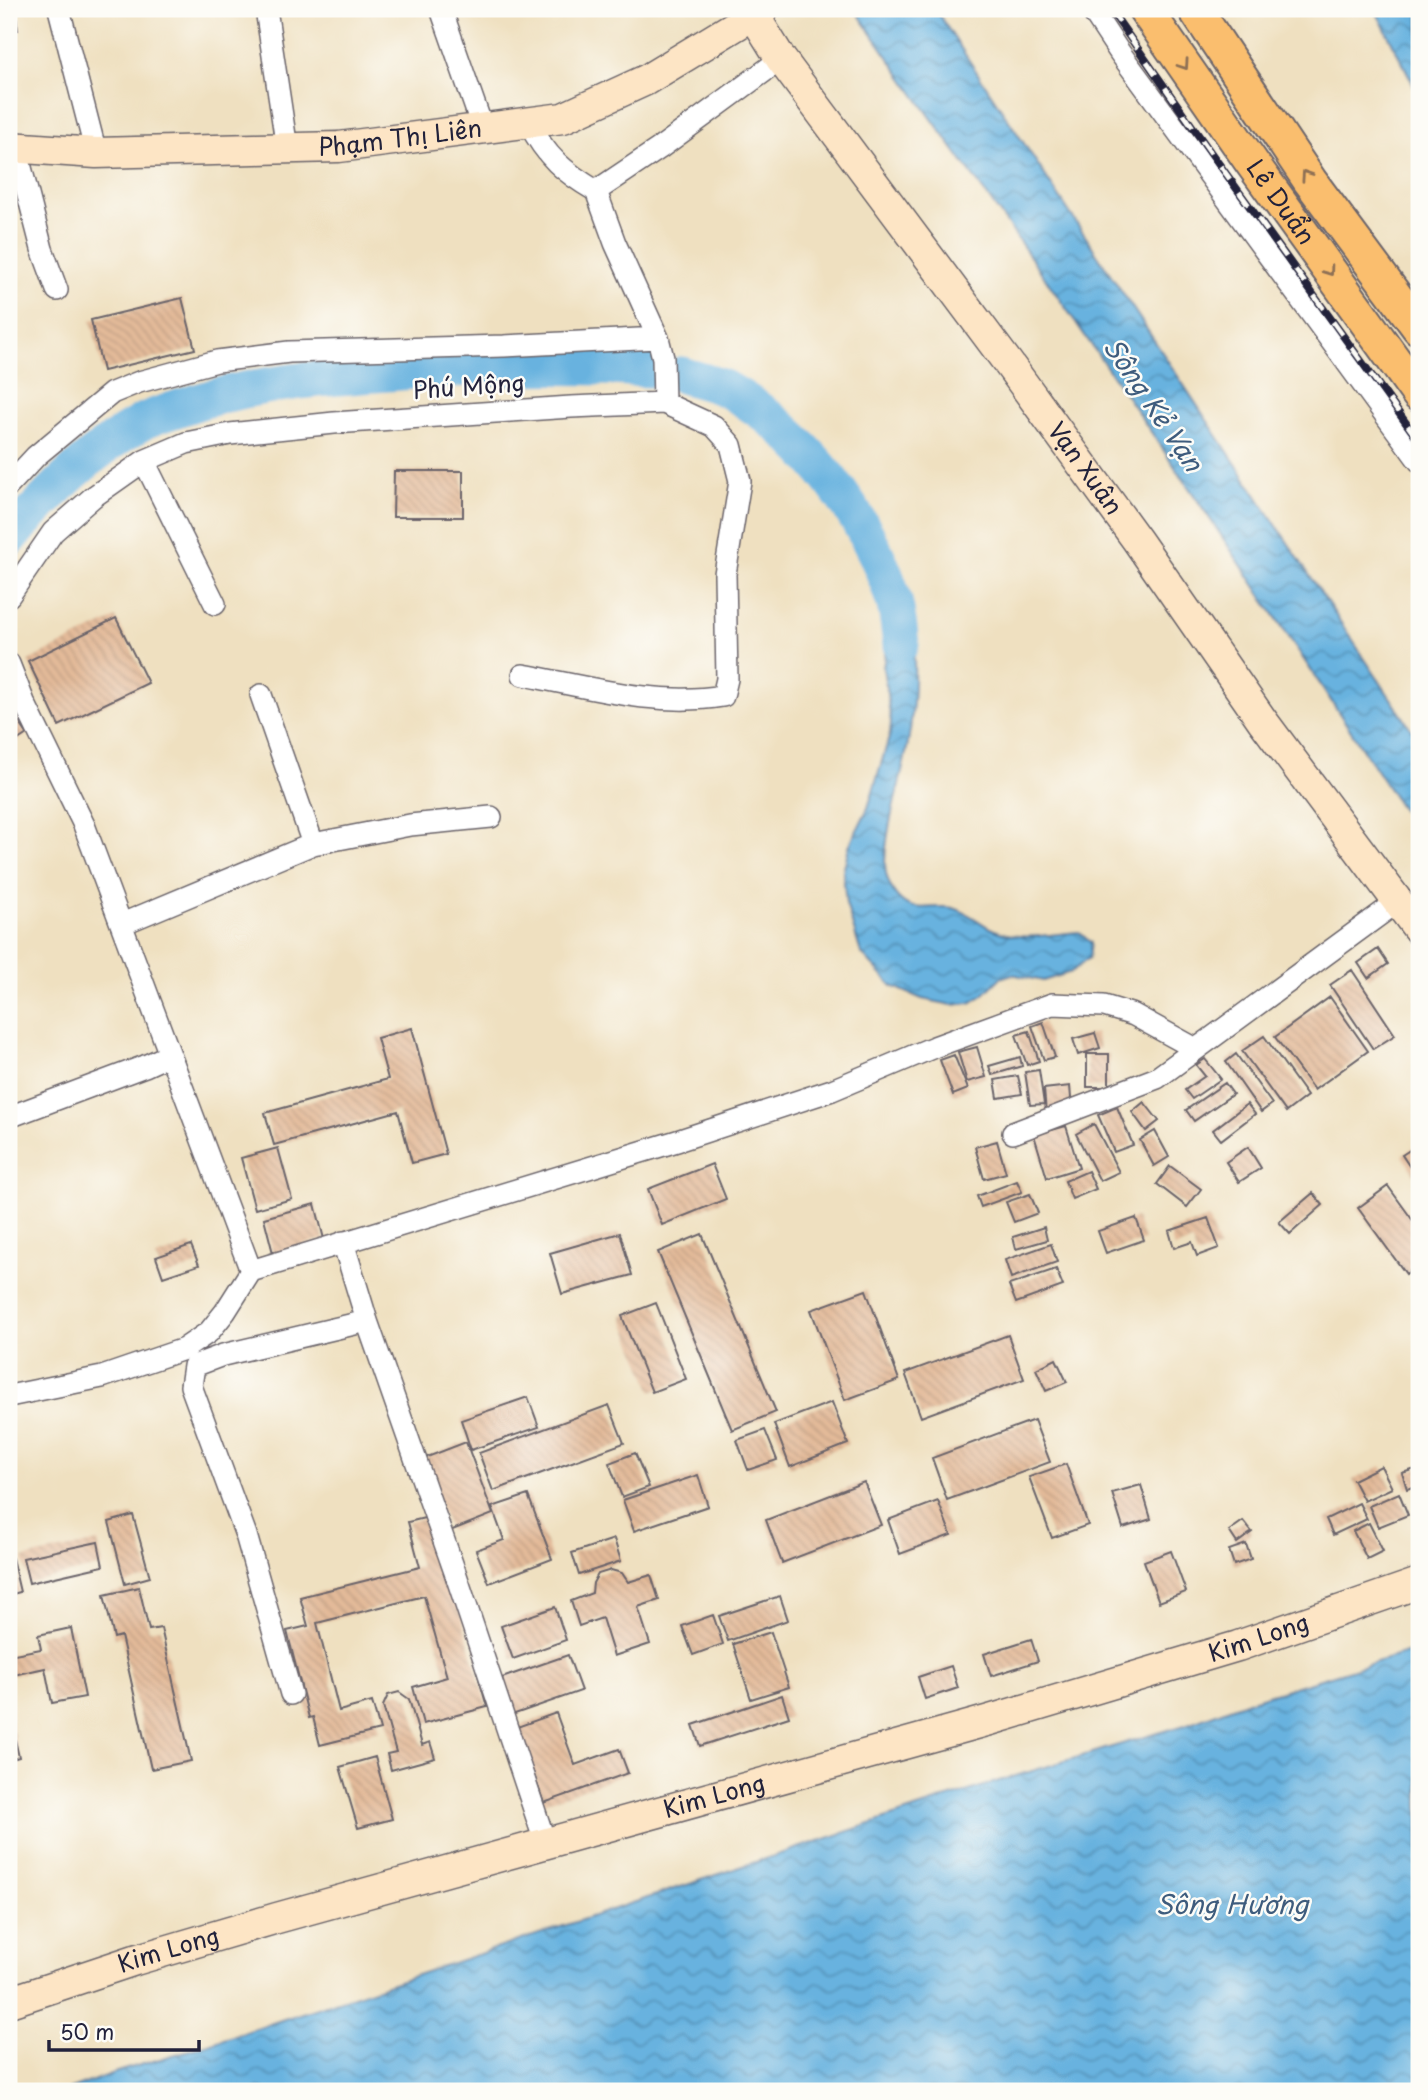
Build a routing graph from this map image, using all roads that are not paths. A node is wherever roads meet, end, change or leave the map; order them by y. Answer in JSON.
{"nodes":[{"id":1,"x":59,"y":9,"type":"edge"},
{"id":2,"x":266,"y":9,"type":"edge"},
{"id":3,"x":441,"y":9,"type":"edge"},
{"id":4,"x":1091,"y":9,"type":"edge"},
{"id":5,"x":1145,"y":9,"type":"edge"},
{"id":6,"x":1195,"y":9,"type":"edge"},
{"id":7,"x":755,"y":11,"type":"edge"},
{"id":8,"x":781,"y":59,"type":"junction"},
{"id":9,"x":529,"y":123,"type":"junction"},
{"id":10,"x":483,"y":130,"type":"junction"},
{"id":11,"x":12,"y":148,"type":"edge"},
{"id":12,"x":287,"y":149,"type":"junction"},
{"id":13,"x":96,"y":153,"type":"junction"},
{"id":14,"x":596,"y":191,"type":"junction"},
{"id":15,"x":57,"y":290,"type":"dead end"},
{"id":16,"x":1419,"y":328,"type":"edge"},
{"id":17,"x":658,"y":338,"type":"junction"},
{"id":18,"x":1419,"y":395,"type":"edge"},
{"id":19,"x":664,"y":403,"type":"junction"},
{"id":20,"x":144,"y":461,"type":"junction"},
{"id":21,"x":1419,"y":461,"type":"edge"},
{"id":22,"x":9,"y":485,"type":"edge"},
{"id":23,"x":9,"y":596,"type":"edge"},
{"id":24,"x":215,"y":604,"type":"dead end"},
{"id":25,"x":9,"y":664,"type":"edge"},
{"id":26,"x":523,"y":675,"type":"dead end"},
{"id":27,"x":261,"y":695,"type":"dead end"},
{"id":28,"x":491,"y":817,"type":"dead end"},
{"id":29,"x":313,"y":845,"type":"junction"},
{"id":30,"x":1397,"y":902,"type":"junction"},
{"id":31,"x":122,"y":924,"type":"junction"},
{"id":32,"x":1419,"y":930,"type":"edge"},
{"id":33,"x":1196,"y":1049,"type":"junction"},
{"id":34,"x":169,"y":1055,"type":"junction"},
{"id":35,"x":9,"y":1118,"type":"edge"},
{"id":36,"x":1013,"y":1133,"type":"dead end"},
{"id":37,"x":343,"y":1242,"type":"junction"},
{"id":38,"x":251,"y":1271,"type":"junction"},
{"id":39,"x":367,"y":1321,"type":"junction"},
{"id":40,"x":9,"y":1396,"type":"edge"},
{"id":41,"x":1419,"y":1583,"type":"edge"},
{"id":42,"x":292,"y":1694,"type":"dead end"},
{"id":43,"x":545,"y":1842,"type":"junction"},
{"id":44,"x":9,"y":2002,"type":"edge"}],
"edges":[{"from":1,"to":13,"type":"street"},
{"from":2,"to":12,"type":"street"},
{"from":3,"to":10,"type":"street"},
{"from":4,"to":21,"type":"street"},
{"from":5,"to":18,"type":"main road","name":"Lê Duẩn","one_way":true},
{"from":16,"to":6,"type":"main road","name":"Lê Duẩn","one_way":true},
{"from":7,"to":8,"type":"street","name":"Vạn Xuân"},
{"from":7,"to":9,"type":"street","name":"Phạm Thị Liên"},
{"from":8,"to":14,"type":"street"},
{"from":8,"to":30,"type":"street","name":"Vạn Xuân"},
{"from":9,"to":10,"type":"street","name":"Phạm Thị Liên"},
{"from":9,"to":14,"type":"street"},
{"from":10,"to":12,"type":"street","name":"Phạm Thị Liên"},
{"from":11,"to":13,"type":"street","name":"Phạm Thị Liên"},
{"from":11,"to":15,"type":"street"},
{"from":12,"to":13,"type":"street","name":"Phạm Thị Liên"},
{"from":14,"to":17,"type":"street"},
{"from":17,"to":19,"type":"street"},
{"from":17,"to":22,"type":"street"},
{"from":19,"to":20,"type":"street","name":"Phú Mộng"},
{"from":19,"to":26,"type":"street"},
{"from":20,"to":23,"type":"street","name":"Phú Mộng"},
{"from":20,"to":24,"type":"street"},
{"from":25,"to":31,"type":"street"},
{"from":27,"to":29,"type":"street"},
{"from":28,"to":29,"type":"street"},
{"from":29,"to":31,"type":"street"},
{"from":30,"to":32,"type":"street","name":"Vạn Xuân"},
{"from":30,"to":33,"type":"street"},
{"from":31,"to":34,"type":"street"},
{"from":33,"to":36,"type":"street"},
{"from":33,"to":37,"type":"street"},
{"from":34,"to":35,"type":"street"},
{"from":34,"to":38,"type":"street"},
{"from":37,"to":38,"type":"street"},
{"from":37,"to":39,"type":"street"},
{"from":38,"to":40,"type":"street"},
{"from":39,"to":42,"type":"street"},
{"from":39,"to":43,"type":"street"},
{"from":41,"to":43,"type":"street","name":"Kim Long"},
{"from":43,"to":44,"type":"street","name":"Kim Long"}]}
